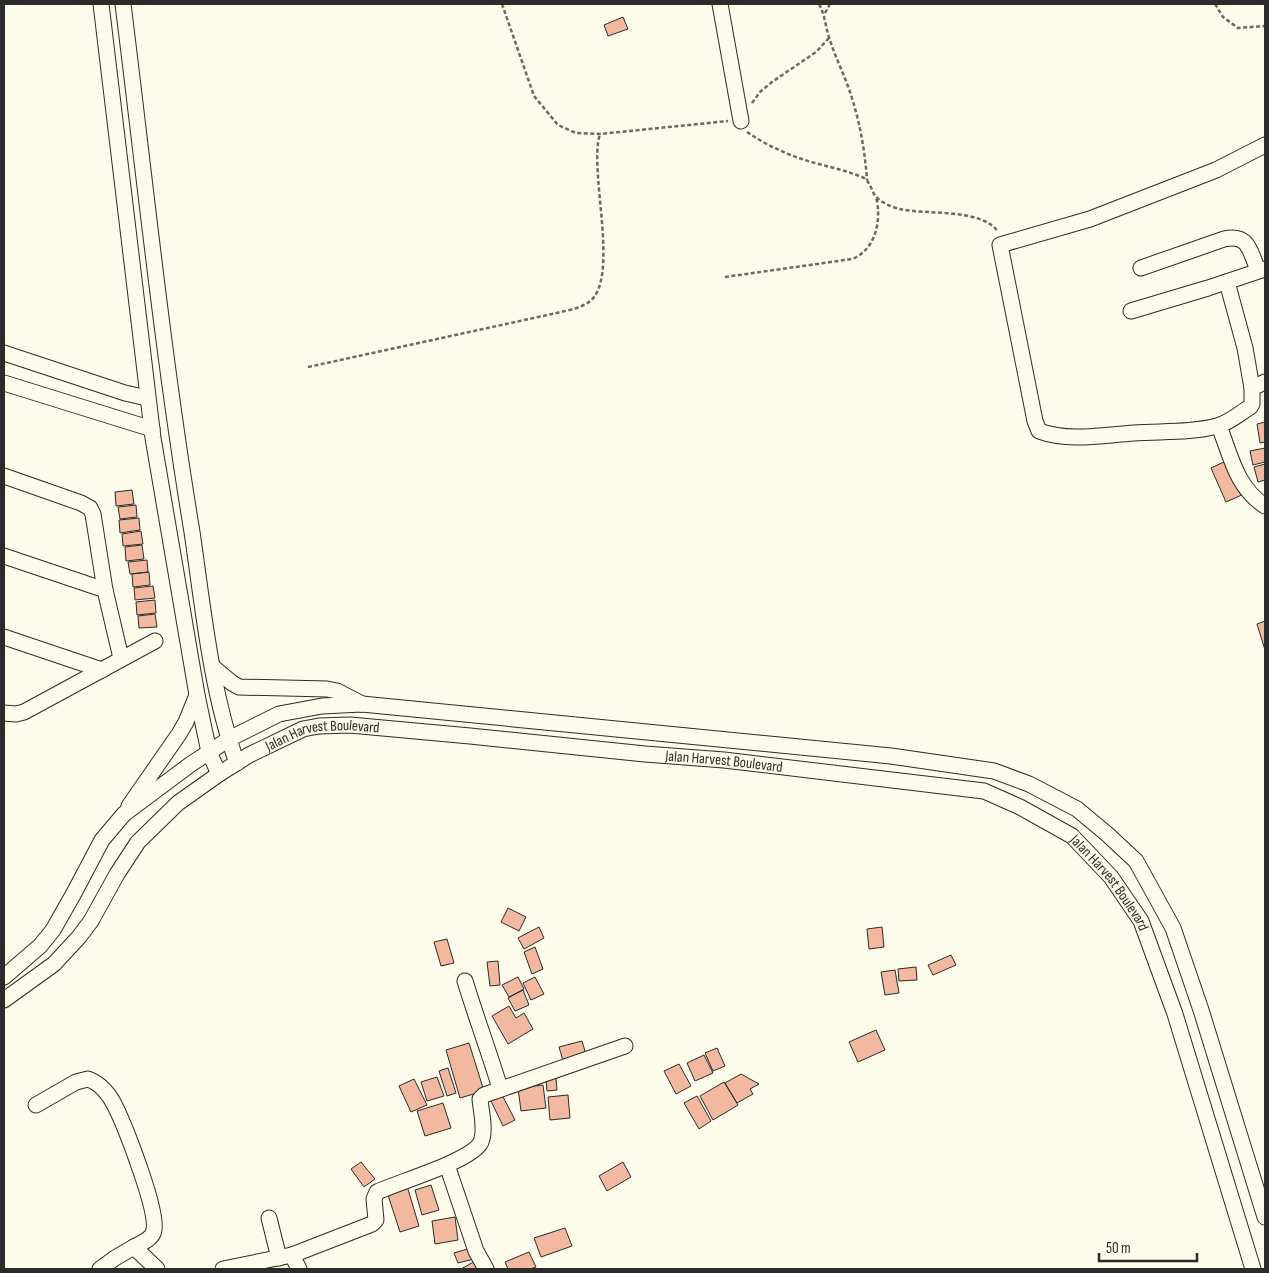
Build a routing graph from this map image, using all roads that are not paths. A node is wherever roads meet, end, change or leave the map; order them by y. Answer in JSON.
{"nodes":[{"id":1,"x":100,"y":4,"type":"edge"},
{"id":2,"x":123,"y":4,"type":"edge"},
{"id":3,"x":720,"y":4,"type":"edge"},
{"id":4,"x":741,"y":121,"type":"road end"},
{"id":5,"x":1265,"y":146,"type":"edge"},
{"id":6,"x":1141,"y":268,"type":"dead end"},
{"id":7,"x":1262,"y":270,"type":"edge"},
{"id":8,"x":1227,"y":282,"type":"junction"},
{"id":9,"x":1130,"y":311,"type":"dead end"},
{"id":10,"x":4,"y":353,"type":"edge"},
{"id":11,"x":4,"y":383,"type":"edge"},
{"id":12,"x":1259,"y":385,"type":"edge"},
{"id":13,"x":147,"y":398,"type":"junction"},
{"id":14,"x":1219,"y":426,"type":"junction"},
{"id":15,"x":152,"y":429,"type":"junction"},
{"id":16,"x":4,"y":476,"type":"edge"},
{"id":17,"x":1265,"y":506,"type":"edge"},
{"id":18,"x":4,"y":556,"type":"edge"},
{"id":19,"x":105,"y":590,"type":"junction"},
{"id":20,"x":4,"y":637,"type":"edge"},
{"id":21,"x":154,"y":641,"type":"dead end"},
{"id":22,"x":121,"y":658,"type":"junction"},
{"id":23,"x":213,"y":667,"type":"junction"},
{"id":24,"x":102,"y":670,"type":"junction"},
{"id":25,"x":197,"y":695,"type":"junction"},
{"id":26,"x":362,"y":704,"type":"junction"},
{"id":27,"x":4,"y":713,"type":"edge"},
{"id":28,"x":646,"y":732,"type":"junction"},
{"id":29,"x":229,"y":740,"type":"junction"},
{"id":30,"x":209,"y":752,"type":"junction"},
{"id":31,"x":645,"y":754,"type":"junction"},
{"id":32,"x":237,"y":762,"type":"junction"},
{"id":33,"x":219,"y":774,"type":"junction"},
{"id":34,"x":124,"y":814,"type":"junction"},
{"id":35,"x":4,"y":976,"type":"edge"},
{"id":36,"x":465,"y":981,"type":"dead end"},
{"id":37,"x":4,"y":1000,"type":"edge"},
{"id":38,"x":624,"y":1046,"type":"dead end"},
{"id":39,"x":500,"y":1088,"type":"junction"},
{"id":40,"x":36,"y":1104,"type":"dead end"},
{"id":41,"x":446,"y":1165,"type":"junction"},
{"id":42,"x":1265,"y":1217,"type":"edge"},
{"id":43,"x":269,"y":1218,"type":"dead end"},
{"id":44,"x":134,"y":1247,"type":"junction"},
{"id":45,"x":286,"y":1256,"type":"junction"},
{"id":46,"x":100,"y":1269,"type":"edge"},
{"id":47,"x":157,"y":1269,"type":"edge"},
{"id":48,"x":224,"y":1269,"type":"edge"},
{"id":49,"x":299,"y":1269,"type":"edge"},
{"id":50,"x":486,"y":1269,"type":"edge"},
{"id":51,"x":1253,"y":1269,"type":"edge"}],
"edges":[{"from":1,"to":13,"type":"street"},
{"from":2,"to":23,"type":"street"},
{"from":3,"to":4,"type":"street"},
{"from":5,"to":14,"type":"street"},
{"from":6,"to":7,"type":"street"},
{"from":7,"to":8,"type":"street"},
{"from":8,"to":9,"type":"street"},
{"from":8,"to":12,"type":"street"},
{"from":10,"to":13,"type":"street"},
{"from":11,"to":15,"type":"street"},
{"from":12,"to":14,"type":"street"},
{"from":13,"to":15,"type":"street"},
{"from":14,"to":17,"type":"street"},
{"from":15,"to":25,"type":"street"},
{"from":16,"to":19,"type":"street"},
{"from":18,"to":19,"type":"street"},
{"from":19,"to":22,"type":"street"},
{"from":20,"to":24,"type":"street"},
{"from":21,"to":22,"type":"street"},
{"from":22,"to":24,"type":"street"},
{"from":23,"to":26,"type":"street"},
{"from":23,"to":29,"type":"street"},
{"from":24,"to":27,"type":"street"},
{"from":25,"to":30,"type":"street"},
{"from":25,"to":34,"type":"street"},
{"from":26,"to":28,"type":"street","name":"Jalan Harvest Boulevard"},
{"from":26,"to":29,"type":"street","name":"Jalan Harvest Boulevard"},
{"from":28,"to":31,"type":"street"},
{"from":28,"to":42,"type":"street","name":"Jalan Harvest Boulevard"},
{"from":29,"to":30,"type":"street","name":"Jalan Harvest Boulevard"},
{"from":29,"to":32,"type":"street"},
{"from":30,"to":33,"type":"street"},
{"from":30,"to":34,"type":"street","name":"Jalan Harvest Boulevard"},
{"from":31,"to":32,"type":"street","name":"Jalan Harvest Boulevard"},
{"from":31,"to":51,"type":"street","name":"Jalan Harvest Boulevard"},
{"from":32,"to":33,"type":"street","name":"Jalan Harvest Boulevard"},
{"from":33,"to":37,"type":"street","name":"Jalan Harvest Boulevard"},
{"from":34,"to":35,"type":"street","name":"Jalan Harvest Boulevard"},
{"from":36,"to":39,"type":"street"},
{"from":38,"to":39,"type":"street"},
{"from":39,"to":41,"type":"street"},
{"from":40,"to":44,"type":"street"},
{"from":41,"to":45,"type":"street"},
{"from":41,"to":50,"type":"street"},
{"from":43,"to":45,"type":"street"},
{"from":44,"to":46,"type":"street"},
{"from":44,"to":47,"type":"street"},
{"from":45,"to":48,"type":"street"},
{"from":45,"to":49,"type":"street"}]}
